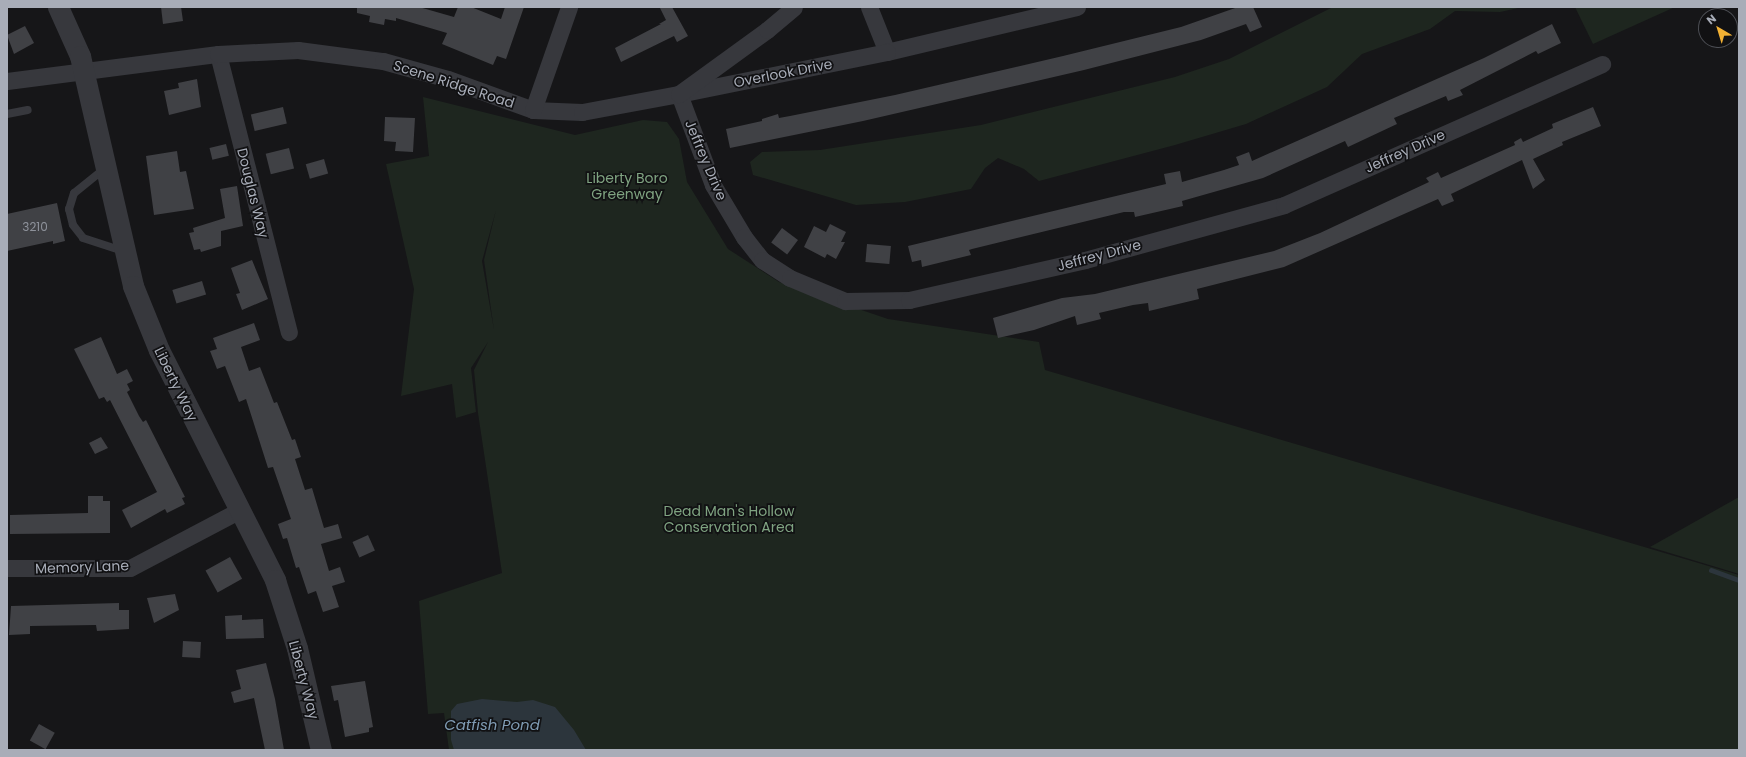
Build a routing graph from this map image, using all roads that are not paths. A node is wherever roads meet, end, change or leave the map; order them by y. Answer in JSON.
{"nodes":[{"id":1,"x":58,"y":7,"type":"edge"},
{"id":2,"x":569,"y":7,"type":"edge"},
{"id":3,"x":794,"y":7,"type":"edge"},
{"id":4,"x":869,"y":7,"type":"edge"},
{"id":5,"x":1077,"y":7,"type":"edge"},
{"id":6,"x":886,"y":52,"type":"junction"},
{"id":7,"x":218,"y":54,"type":"junction"},
{"id":8,"x":1602,"y":64,"type":"dead end"},
{"id":9,"x":84,"y":71,"type":"junction"},
{"id":10,"x":7,"y":81,"type":"edge"},
{"id":11,"x":679,"y":94,"type":"junction"},
{"id":12,"x":28,"y":110,"type":"dead end"},
{"id":13,"x":533,"y":110,"type":"junction"},
{"id":14,"x":7,"y":114,"type":"edge"},
{"id":15,"x":106,"y":167,"type":"junction"},
{"id":16,"x":124,"y":251,"type":"junction"},
{"id":17,"x":289,"y":332,"type":"dead end"},
{"id":18,"x":240,"y":510,"type":"junction"},
{"id":19,"x":7,"y":568,"type":"edge"},
{"id":20,"x":321,"y":750,"type":"edge"}],
"edges":[{"from":1,"to":9,"type":"street","name":"Liberty Way"},
{"from":2,"to":13,"type":"street"},
{"from":3,"to":11,"type":"street","name":"Scene Ridge Road"},
{"from":4,"to":6,"type":"street"},
{"from":5,"to":6,"type":"street","name":"Overlook Drive"},
{"from":6,"to":11,"type":"street","name":"Overlook Drive"},
{"from":7,"to":9,"type":"street","name":"Scene Ridge Road"},
{"from":7,"to":13,"type":"street","name":"Scene Ridge Road"},
{"from":7,"to":17,"type":"street","name":"Douglas Way"},
{"from":8,"to":11,"type":"street","name":"Jeffrey Drive"},
{"from":9,"to":10,"type":"street","name":"Scene Ridge Road"},
{"from":9,"to":15,"type":"street","name":"Liberty Way"},
{"from":11,"to":13,"type":"street","name":"Scene Ridge Road"},
{"from":12,"to":14,"type":"lane"},
{"from":15,"to":16,"type":"street","name":"Liberty Way"},
{"from":15,"to":16,"type":"lane"},
{"from":16,"to":18,"type":"street","name":"Liberty Way"},
{"from":18,"to":19,"type":"street","name":"Memory Lane"},
{"from":18,"to":20,"type":"street","name":"Liberty Way"}]}
